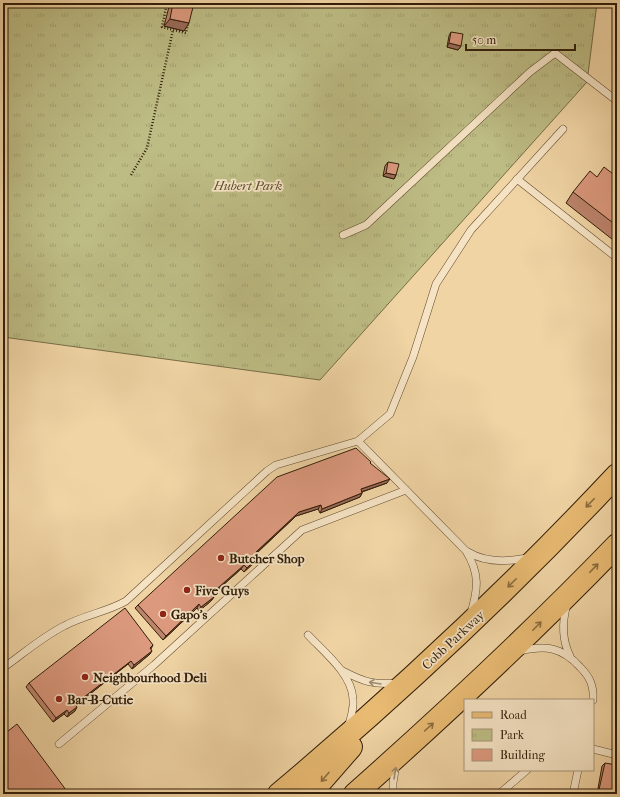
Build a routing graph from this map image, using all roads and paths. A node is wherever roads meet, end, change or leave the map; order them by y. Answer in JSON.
{"nodes":[{"id":1,"x":167,"y":3,"type":"edge"},
{"id":2,"x":189,"y":18,"type":"edge"},
{"id":3,"x":173,"y":30,"type":"junction"},
{"id":4,"x":617,"y":101,"type":"edge"},
{"id":5,"x":563,"y":129,"type":"dead end"},
{"id":6,"x":131,"y":175,"type":"dead end"},
{"id":7,"x":517,"y":179,"type":"junction"},
{"id":8,"x":343,"y":235,"type":"dead end"},
{"id":9,"x":617,"y":258,"type":"edge"},
{"id":10,"x":358,"y":441,"type":"junction"},
{"id":11,"x":617,"y":475,"type":"edge"},
{"id":12,"x":406,"y":490,"type":"junction"},
{"id":13,"x":617,"y":545,"type":"edge"},
{"id":14,"x":466,"y":551,"type":"junction"},
{"id":15,"x":539,"y":556,"type":"junction"},
{"id":16,"x":571,"y":592,"type":"junction"},
{"id":17,"x":466,"y":628,"type":"junction"},
{"id":18,"x":308,"y":636,"type":"dead end"},
{"id":19,"x":509,"y":654,"type":"junction"},
{"id":20,"x":570,"y":656,"type":"junction"},
{"id":21,"x":3,"y":668,"type":"edge"},
{"id":22,"x":342,"y":671,"type":"junction"},
{"id":23,"x":410,"y":680,"type":"junction"},
{"id":24,"x":593,"y":699,"type":"edge"},
{"id":25,"x":384,"y":702,"type":"junction"},
{"id":26,"x":344,"y":738,"type":"junction"},
{"id":27,"x":59,"y":744,"type":"dead end"},
{"id":28,"x":594,"y":750,"type":"edge"},
{"id":29,"x":400,"y":753,"type":"junction"},
{"id":30,"x":617,"y":755,"type":"edge"},
{"id":31,"x":526,"y":771,"type":"edge"},
{"id":32,"x":578,"y":771,"type":"edge"},
{"id":33,"x":279,"y":794,"type":"edge"},
{"id":34,"x":310,"y":794,"type":"edge"},
{"id":35,"x":355,"y":794,"type":"edge"},
{"id":36,"x":393,"y":794,"type":"edge"},
{"id":37,"x":499,"y":794,"type":"edge"},
{"id":38,"x":572,"y":794,"type":"edge"}],
"edges":[{"from":1,"to":3,"type":"path"},
{"from":2,"to":3,"type":"path"},
{"from":3,"to":6,"type":"path"},
{"from":4,"to":8,"type":"lane"},
{"from":5,"to":7,"type":"lane"},
{"from":7,"to":9,"type":"lane"},
{"from":7,"to":10,"type":"lane"},
{"from":10,"to":12,"type":"lane"},
{"from":10,"to":21,"type":"lane"},
{"from":11,"to":15,"type":"main road","name":"Cobb Parkway","one_way":true},
{"from":12,"to":14,"type":"lane"},
{"from":12,"to":27,"type":"lane"},
{"from":16,"to":13,"type":"main road","one_way":true},
{"from":14,"to":15,"type":"lane"},
{"from":14,"to":17,"type":"lane"},
{"from":15,"to":17,"type":"main road","name":"Cobb Parkway","one_way":true},
{"from":19,"to":16,"type":"main road","one_way":true},
{"from":16,"to":20,"type":"lane"},
{"from":17,"to":23,"type":"main road","name":"Cobb Parkway"},
{"from":18,"to":22,"type":"lane"},
{"from":19,"to":20,"type":"lane"},
{"from":29,"to":19,"type":"main road","one_way":true},
{"from":20,"to":24,"type":"lane"},
{"from":23,"to":22,"type":"lane","one_way":true},
{"from":22,"to":26,"type":"lane"},
{"from":23,"to":25,"type":"main road","name":"Cobb Parkway"},
{"from":25,"to":26,"type":"main road","name":"Cobb Parkway"},
{"from":25,"to":34,"type":"main road","one_way":true},
{"from":26,"to":33,"type":"main road","name":"Cobb Parkway"},
{"from":28,"to":30,"type":"lane"},
{"from":29,"to":35,"type":"main road"},
{"from":36,"to":29,"type":"lane","one_way":true},
{"from":31,"to":37,"type":"lane"},
{"from":32,"to":38,"type":"lane"}]}
